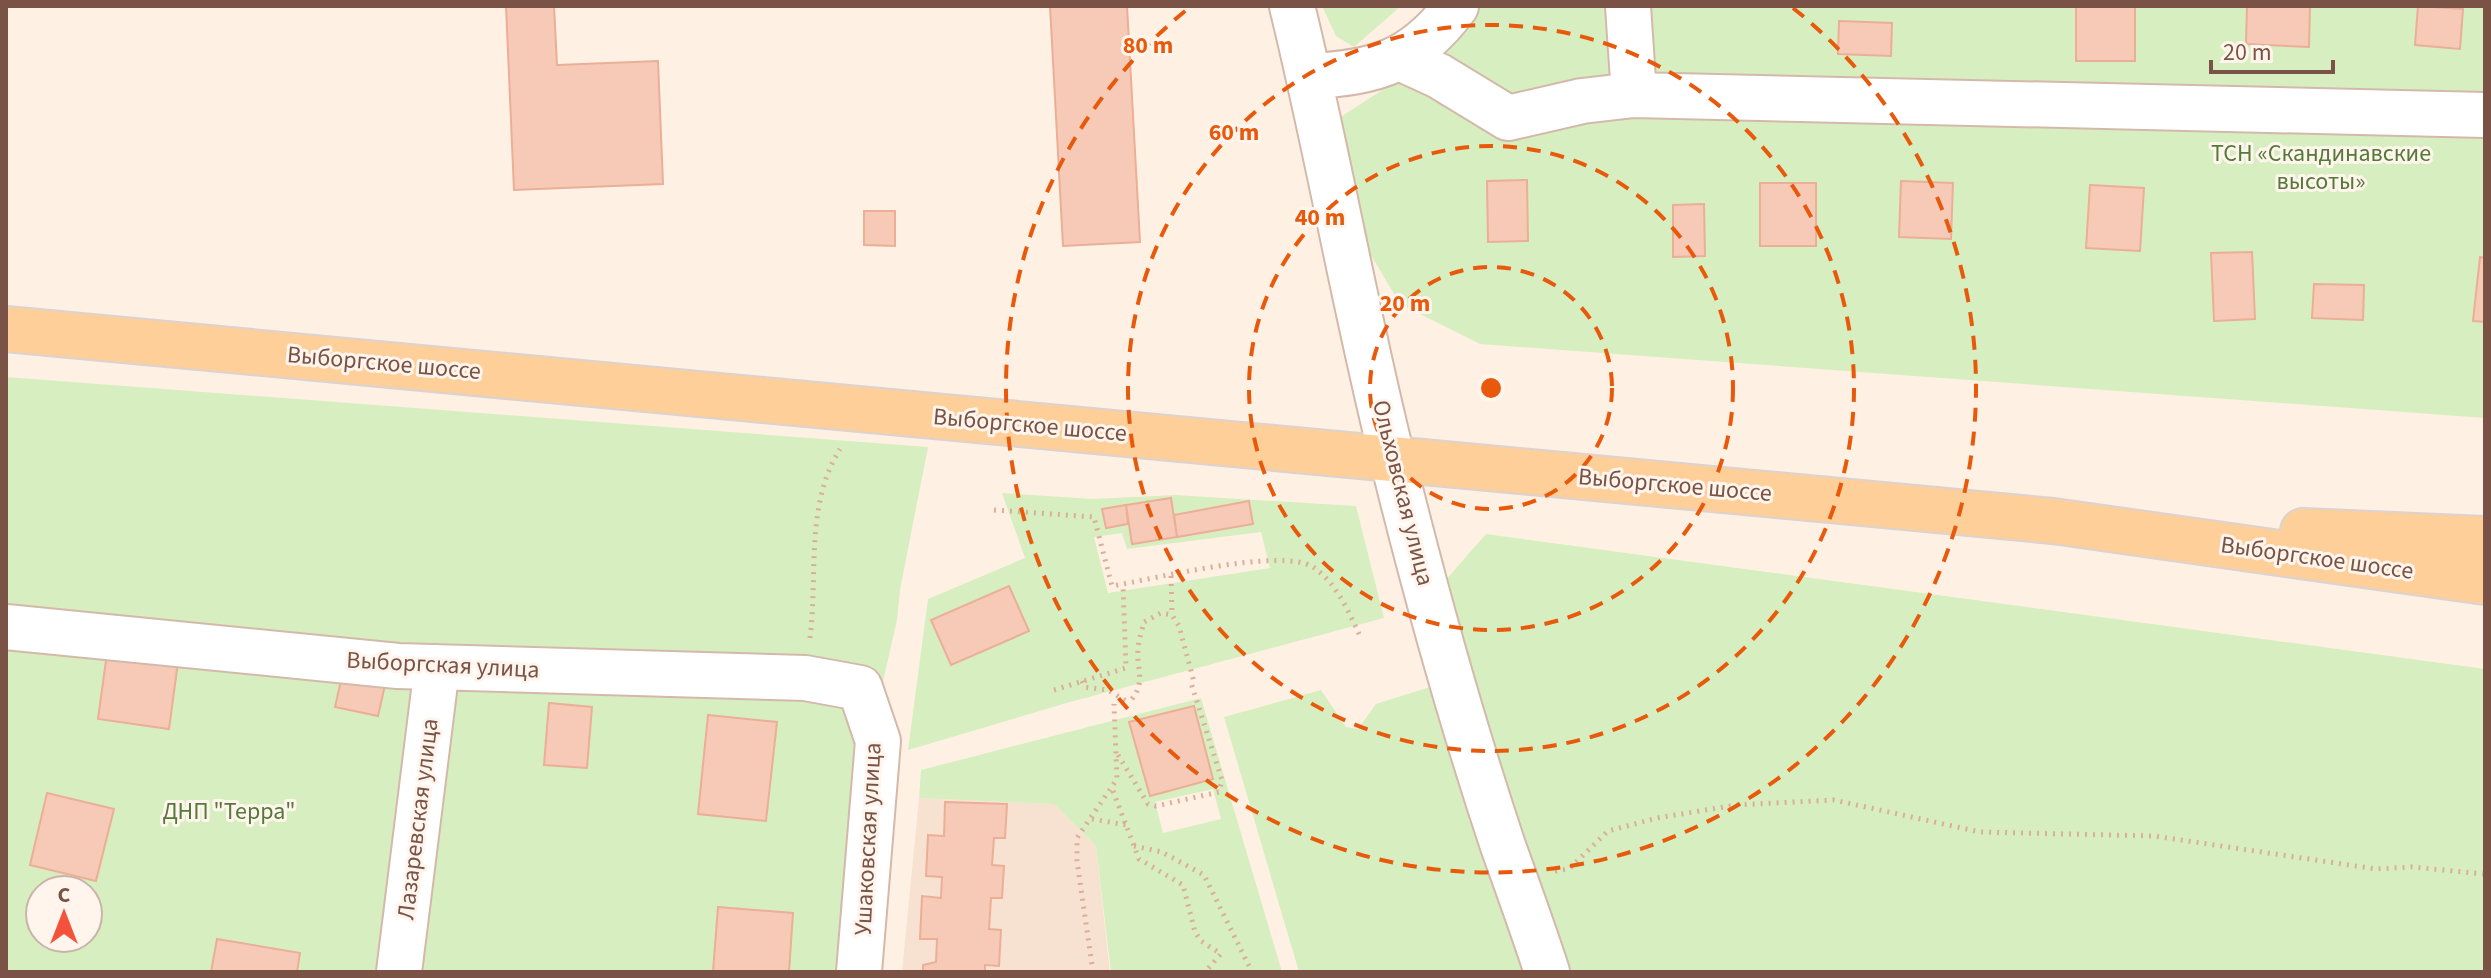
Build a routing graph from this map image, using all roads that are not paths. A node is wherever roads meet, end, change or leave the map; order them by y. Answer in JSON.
{"nodes":[{"id":1,"x":1292,"y":6,"type":"edge"},
{"id":2,"x":1456,"y":6,"type":"edge"},
{"id":3,"x":1628,"y":6,"type":"edge"},
{"id":4,"x":1402,"y":59,"type":"junction"},
{"id":5,"x":1309,"y":76,"type":"junction"},
{"id":6,"x":1634,"y":95,"type":"junction"},
{"id":7,"x":2485,"y":115,"type":"edge"},
{"id":8,"x":6,"y":329,"type":"edge"},
{"id":9,"x":1393,"y":460,"type":"junction"},
{"id":10,"x":2053,"y":521,"type":"junction"},
{"id":11,"x":2485,"y":539,"type":"edge"},
{"id":12,"x":2485,"y":582,"type":"edge"},
{"id":13,"x":6,"y":627,"type":"edge"},
{"id":14,"x":437,"y":667,"type":"junction"},
{"id":15,"x":866,"y":707,"type":"joint"},
{"id":16,"x":399,"y":972,"type":"edge"},
{"id":17,"x":859,"y":972,"type":"edge"},
{"id":18,"x":1547,"y":972,"type":"edge"}],
"edges":[{"from":1,"to":5,"type":"street","name":"Ольховская улица"},
{"from":2,"to":4,"type":"street"},
{"from":3,"to":6,"type":"street"},
{"from":4,"to":5,"type":"street"},
{"from":4,"to":6,"type":"street"},
{"from":5,"to":9,"type":"street","name":"Ольховская улица"},
{"from":6,"to":7,"type":"street"},
{"from":8,"to":9,"type":"main road","name":"Выборгское шоссе"},
{"from":9,"to":10,"type":"main road","name":"Выборгское шоссе"},
{"from":9,"to":18,"type":"street","name":"Ольховская улица"},
{"from":10,"to":11,"type":"main road","name":"Выборгское шоссе"},
{"from":10,"to":12,"type":"main road","name":"Выборгское шоссе"},
{"from":13,"to":14,"type":"street","name":"Выборгская улица"},
{"from":14,"to":15,"type":"street","name":"Выборгская улица"},
{"from":14,"to":16,"type":"street","name":"Лазаревская улица"},
{"from":15,"to":17,"type":"street","name":"Ушаковская улица"}]}
